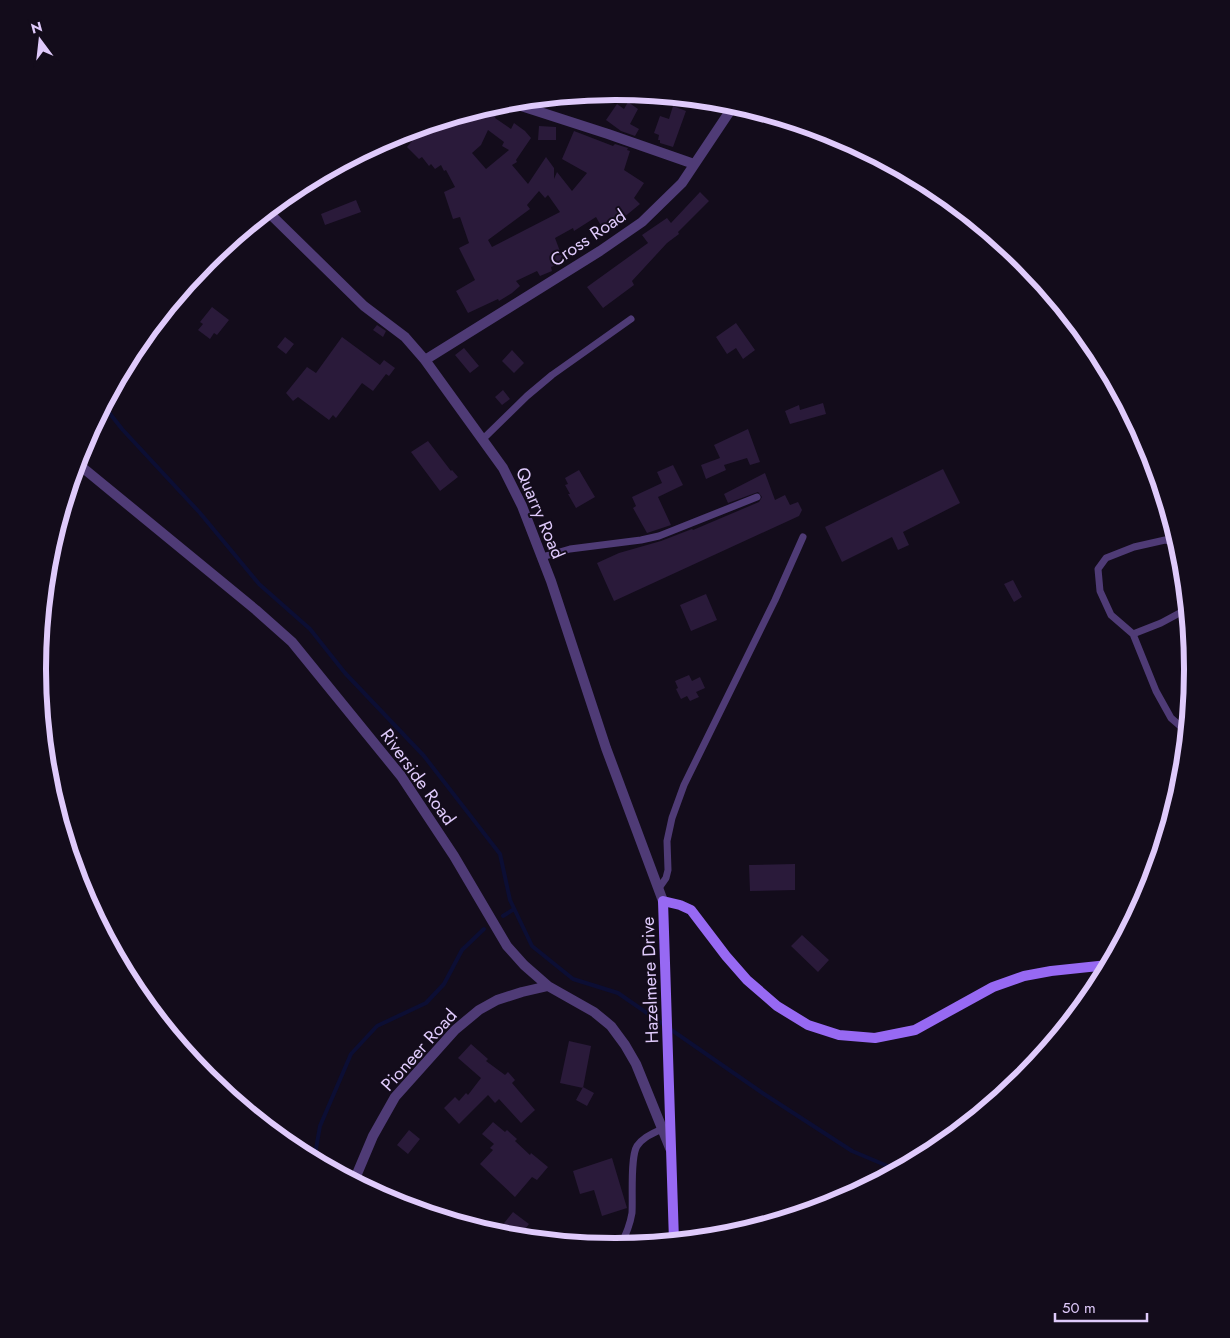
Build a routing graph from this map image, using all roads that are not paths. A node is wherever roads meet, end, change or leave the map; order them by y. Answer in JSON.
{"nodes":[{"id":1,"x":526,"y":107,"type":"edge"},
{"id":2,"x":729,"y":112,"type":"edge"},
{"id":3,"x":694,"y":164,"type":"junction"},
{"id":4,"x":272,"y":216,"type":"edge"},
{"id":5,"x":632,"y":319,"type":"dead end"},
{"id":6,"x":425,"y":360,"type":"junction"},
{"id":7,"x":483,"y":440,"type":"junction"},
{"id":8,"x":83,"y":468,"type":"edge"},
{"id":9,"x":757,"y":497,"type":"dead end"},
{"id":10,"x":803,"y":537,"type":"dead end"},
{"id":11,"x":1169,"y":541,"type":"edge"},
{"id":12,"x":542,"y":557,"type":"junction"},
{"id":13,"x":1181,"y":612,"type":"edge"},
{"id":14,"x":1133,"y":634,"type":"junction"},
{"id":15,"x":1181,"y":726,"type":"edge"},
{"id":16,"x":659,"y":888,"type":"junction"},
{"id":17,"x":663,"y":901,"type":"junction"},
{"id":18,"x":1100,"y":966,"type":"edge"},
{"id":19,"x":548,"y":986,"type":"junction"},
{"id":20,"x":662,"y":1129,"type":"junction"},
{"id":21,"x":672,"y":1153,"type":"junction"},
{"id":22,"x":356,"y":1175,"type":"edge"},
{"id":23,"x":674,"y":1235,"type":"edge"},
{"id":24,"x":624,"y":1238,"type":"edge"}],
"edges":[{"from":1,"to":3,"type":"street"},
{"from":2,"to":3,"type":"street","name":"Cross Road"},
{"from":3,"to":6,"type":"street","name":"Cross Road"},
{"from":4,"to":6,"type":"street","name":"Quarry Road"},
{"from":5,"to":7,"type":"lane"},
{"from":6,"to":7,"type":"street","name":"Quarry Road"},
{"from":7,"to":12,"type":"street","name":"Quarry Road"},
{"from":8,"to":19,"type":"street","name":"Riverside Road"},
{"from":9,"to":12,"type":"lane"},
{"from":10,"to":16,"type":"lane"},
{"from":11,"to":14,"type":"lane"},
{"from":12,"to":16,"type":"street","name":"Quarry Road"},
{"from":13,"to":14,"type":"lane"},
{"from":14,"to":15,"type":"lane"},
{"from":16,"to":17,"type":"street","name":"Quarry Road"},
{"from":17,"to":18,"type":"street","name":"Hazelmere Drive"},
{"from":17,"to":21,"type":"street","name":"Hazelmere Drive"},
{"from":19,"to":20,"type":"street","name":"Riverside Road"},
{"from":19,"to":22,"type":"street","name":"Pioneer Road"},
{"from":20,"to":21,"type":"street","name":"Riverside Road"},
{"from":20,"to":24,"type":"lane"},
{"from":21,"to":23,"type":"street","name":"Hazelmere Drive"}]}
